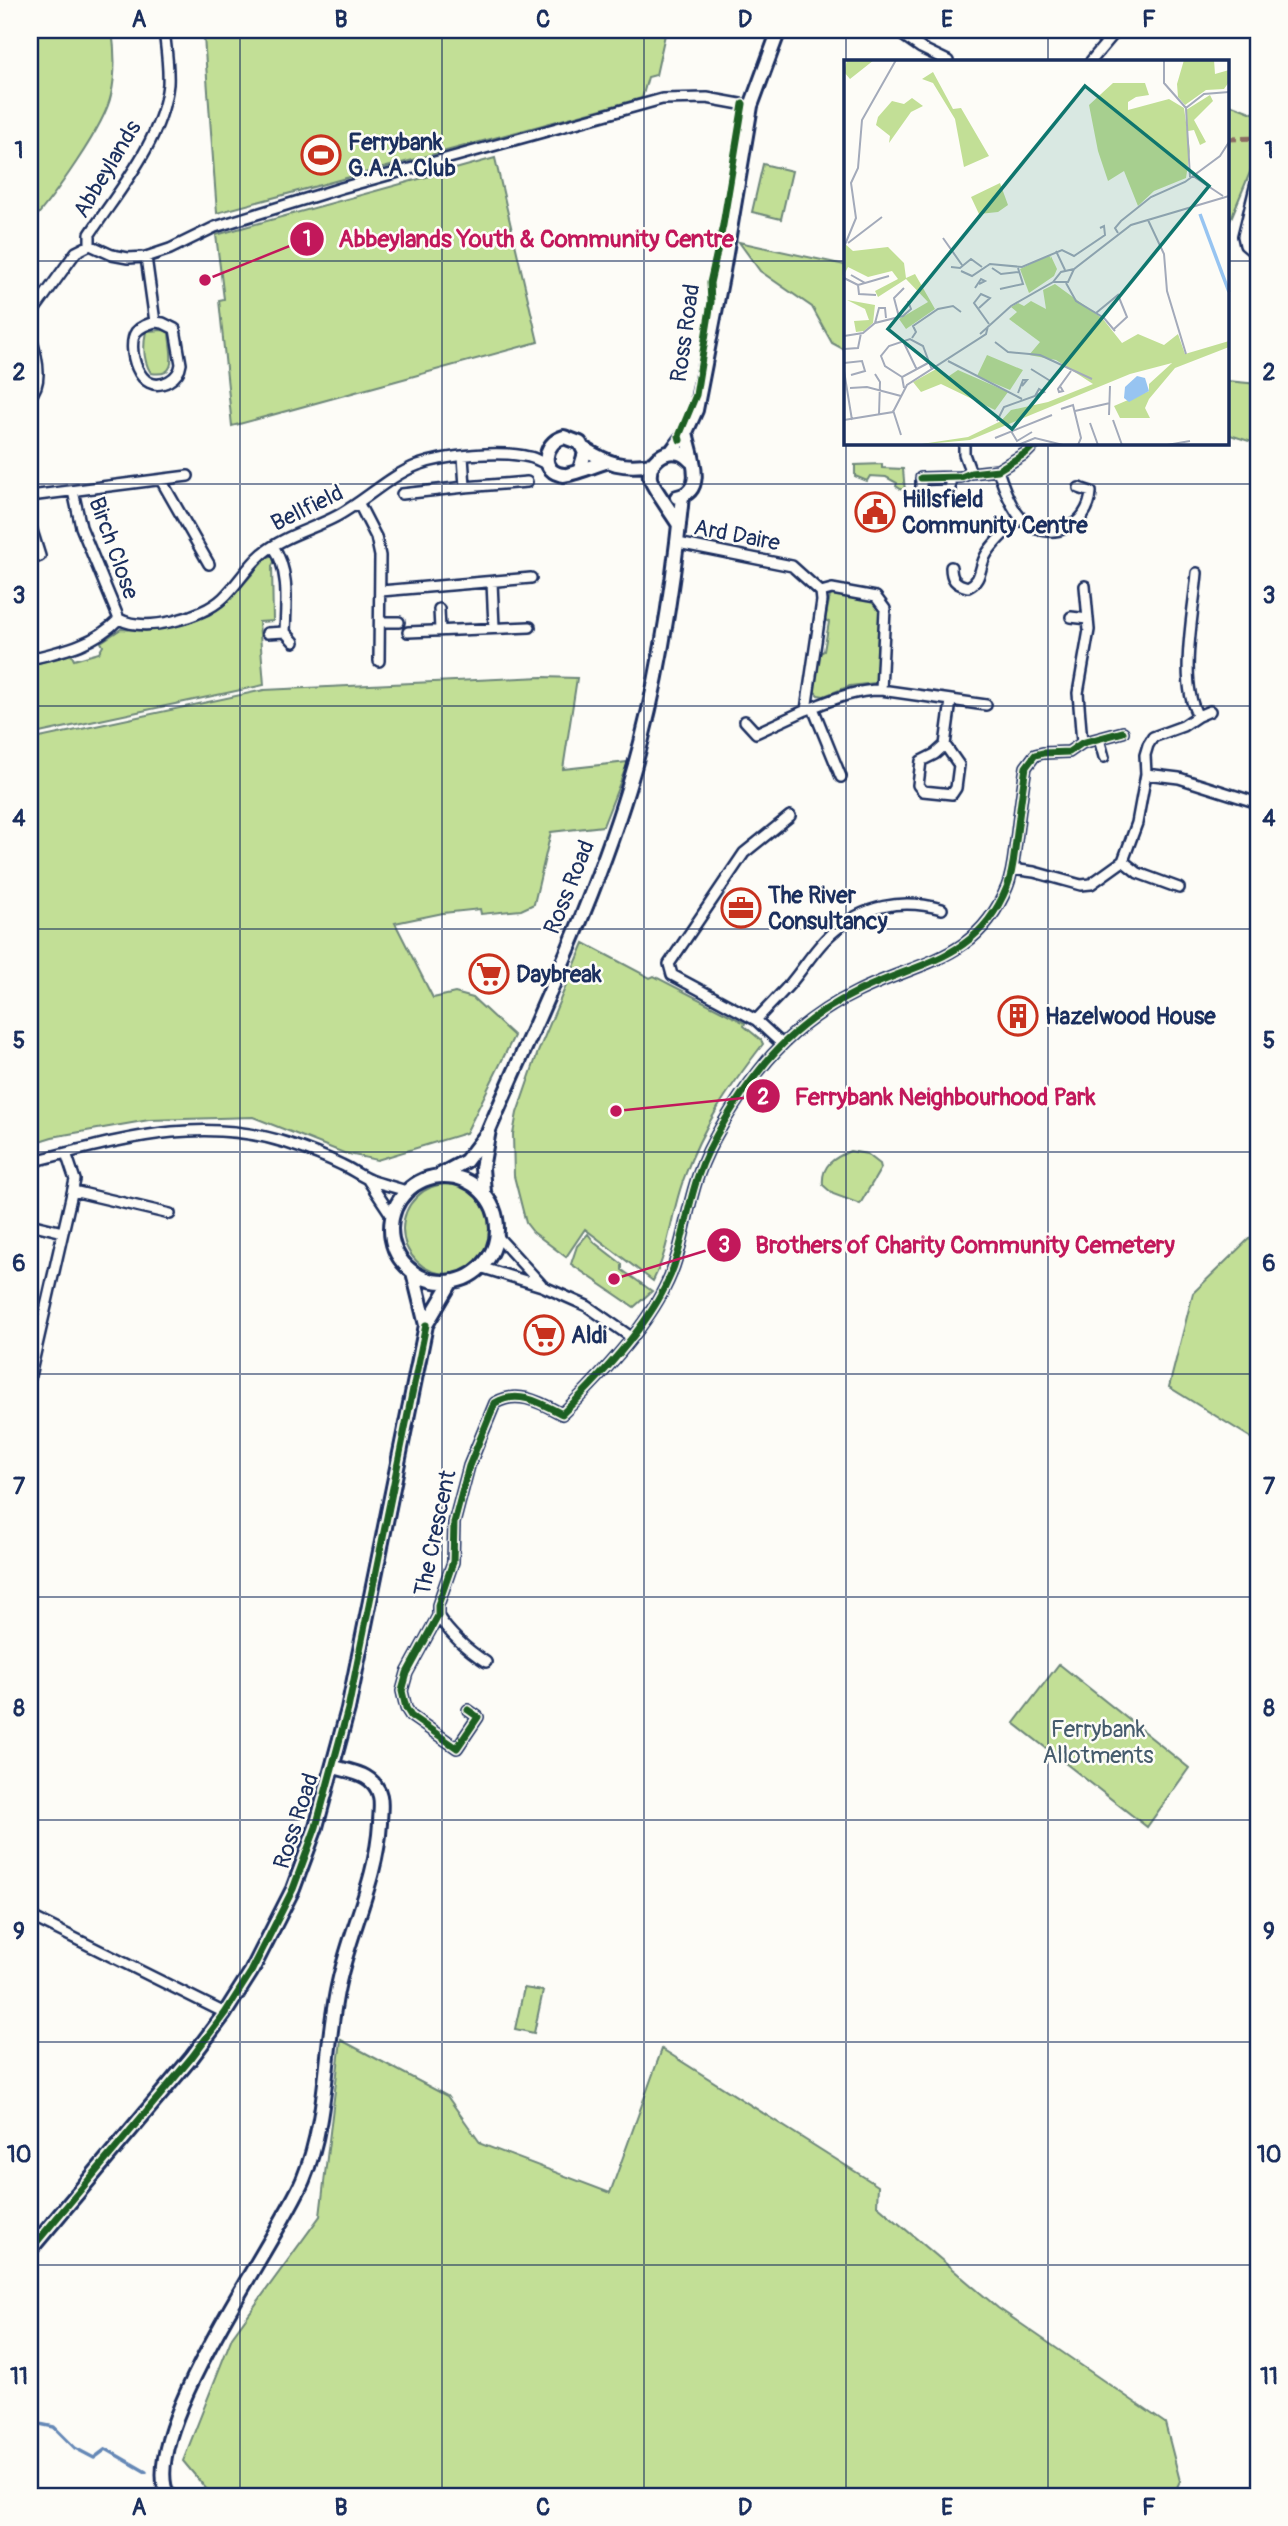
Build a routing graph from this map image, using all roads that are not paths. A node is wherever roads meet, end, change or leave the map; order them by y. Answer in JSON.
{"nodes":[{"id":1,"x":164,"y":30,"type":"edge"},
{"id":2,"x":779,"y":30,"type":"edge"},
{"id":3,"x":895,"y":30,"type":"edge"},
{"id":4,"x":1117,"y":30,"type":"edge"},
{"id":5,"x":946,"y":60,"type":"edge"},
{"id":6,"x":1092,"y":60,"type":"edge"},
{"id":7,"x":751,"y":106,"type":"junction"},
{"id":8,"x":1258,"y":176,"type":"edge"},
{"id":9,"x":90,"y":245,"type":"junction"},
{"id":10,"x":1258,"y":256,"type":"edge"},
{"id":11,"x":146,"y":257,"type":"junction"},
{"id":12,"x":30,"y":316,"type":"edge"},
{"id":13,"x":155,"y":322,"type":"junction"},
{"id":14,"x":30,"y":335,"type":"edge"},
{"id":15,"x":30,"y":396,"type":"edge"},
{"id":16,"x":686,"y":432,"type":"junction"},
{"id":17,"x":964,"y":444,"type":"edge"},
{"id":18,"x":1035,"y":444,"type":"edge"},
{"id":19,"x":549,"y":447,"type":"junction"},
{"id":20,"x":583,"y":448,"type":"junction"},
{"id":21,"x":671,"y":452,"type":"junction"},
{"id":22,"x":463,"y":456,"type":"junction"},
{"id":23,"x":529,"y":457,"type":"junction"},
{"id":24,"x":606,"y":462,"type":"junction"},
{"id":25,"x":692,"y":462,"type":"junction"},
{"id":26,"x":653,"y":464,"type":"junction"},
{"id":27,"x":549,"y":465,"type":"junction"},
{"id":28,"x":632,"y":467,"type":"junction"},
{"id":29,"x":580,"y":469,"type":"junction"},
{"id":30,"x":998,"y":471,"type":"junction"},
{"id":31,"x":971,"y":473,"type":"junction"},
{"id":32,"x":188,"y":476,"type":"dead end"},
{"id":33,"x":950,"y":477,"type":"dead end"},
{"id":34,"x":160,"y":480,"type":"junction"},
{"id":35,"x":527,"y":482,"type":"dead end"},
{"id":36,"x":466,"y":487,"type":"junction"},
{"id":37,"x":1079,"y":488,"type":"dead end"},
{"id":38,"x":73,"y":491,"type":"junction"},
{"id":39,"x":657,"y":491,"type":"junction"},
{"id":40,"x":402,"y":494,"type":"dead end"},
{"id":41,"x":30,"y":496,"type":"edge"},
{"id":42,"x":682,"y":496,"type":"junction"},
{"id":43,"x":359,"y":504,"type":"junction"},
{"id":44,"x":1020,"y":518,"type":"junction"},
{"id":45,"x":30,"y":524,"type":"edge"},
{"id":46,"x":679,"y":526,"type":"junction"},
{"id":47,"x":678,"y":543,"type":"junction"},
{"id":48,"x":273,"y":546,"type":"junction"},
{"id":49,"x":30,"y":560,"type":"edge"},
{"id":50,"x":209,"y":564,"type":"dead end"},
{"id":51,"x":951,"y":567,"type":"dead end"},
{"id":52,"x":1197,"y":573,"type":"dead end"},
{"id":53,"x":531,"y":578,"type":"dead end"},
{"id":54,"x":492,"y":582,"type":"junction"},
{"id":55,"x":1085,"y":586,"type":"dead end"},
{"id":56,"x":381,"y":591,"type":"junction"},
{"id":57,"x":821,"y":592,"type":"junction"},
{"id":58,"x":439,"y":609,"type":"dead end"},
{"id":59,"x":1071,"y":617,"type":"dead end"},
{"id":60,"x":119,"y":619,"type":"junction"},
{"id":61,"x":1088,"y":619,"type":"junction"},
{"id":62,"x":380,"y":622,"type":"junction"},
{"id":63,"x":399,"y":622,"type":"dead end"},
{"id":64,"x":530,"y":627,"type":"dead end"},
{"id":65,"x":494,"y":628,"type":"junction"},
{"id":66,"x":440,"y":630,"type":"junction"},
{"id":67,"x":285,"y":632,"type":"junction"},
{"id":68,"x":408,"y":632,"type":"dead end"},
{"id":69,"x":267,"y":633,"type":"dead end"},
{"id":70,"x":294,"y":642,"type":"dead end"},
{"id":71,"x":30,"y":659,"type":"edge"},
{"id":72,"x":379,"y":661,"type":"dead end"},
{"id":73,"x":881,"y":690,"type":"junction"},
{"id":74,"x":951,"y":701,"type":"junction"},
{"id":75,"x":986,"y":705,"type":"dead end"},
{"id":76,"x":810,"y":709,"type":"junction"},
{"id":77,"x":1210,"y":711,"type":"dead end"},
{"id":78,"x":1198,"y":716,"type":"junction"},
{"id":79,"x":745,"y":722,"type":"dead end"},
{"id":80,"x":1123,"y":732,"type":"dead end"},
{"id":81,"x":1099,"y":738,"type":"junction"},
{"id":82,"x":1082,"y":743,"type":"junction"},
{"id":83,"x":945,"y":745,"type":"junction"},
{"id":84,"x":1104,"y":757,"type":"dead end"},
{"id":85,"x":1146,"y":774,"type":"junction"},
{"id":86,"x":841,"y":777,"type":"dead end"},
{"id":87,"x":1258,"y":803,"type":"edge"},
{"id":88,"x":790,"y":816,"type":"dead end"},
{"id":89,"x":1123,"y":861,"type":"junction"},
{"id":90,"x":1012,"y":869,"type":"junction"},
{"id":91,"x":1179,"y":888,"type":"dead end"},
{"id":92,"x":942,"y":909,"type":"dead end"},
{"id":93,"x":756,"y":1020,"type":"junction"},
{"id":94,"x":782,"y":1044,"type":"junction"},
{"id":95,"x":489,"y":1130,"type":"junction"},
{"id":96,"x":66,"y":1153,"type":"junction"},
{"id":97,"x":30,"y":1162,"type":"edge"},
{"id":98,"x":440,"y":1175,"type":"junction"},
{"id":99,"x":368,"y":1180,"type":"junction"},
{"id":100,"x":73,"y":1191,"type":"junction"},
{"id":101,"x":406,"y":1191,"type":"junction"},
{"id":102,"x":484,"y":1192,"type":"junction"},
{"id":103,"x":170,"y":1214,"type":"dead end"},
{"id":104,"x":392,"y":1216,"type":"junction"},
{"id":105,"x":30,"y":1224,"type":"edge"},
{"id":106,"x":63,"y":1233,"type":"junction"},
{"id":107,"x":497,"y":1237,"type":"junction"},
{"id":108,"x":480,"y":1267,"type":"junction"},
{"id":109,"x":413,"y":1272,"type":"junction"},
{"id":110,"x":452,"y":1281,"type":"junction"},
{"id":111,"x":542,"y":1286,"type":"junction"},
{"id":112,"x":426,"y":1325,"type":"junction"},
{"id":113,"x":631,"y":1337,"type":"junction"},
{"id":114,"x":30,"y":1376,"type":"edge"},
{"id":115,"x":438,"y":1616,"type":"junction"},
{"id":116,"x":486,"y":1662,"type":"dead end"},
{"id":117,"x":468,"y":1710,"type":"dead end"},
{"id":118,"x":334,"y":1767,"type":"junction"},
{"id":119,"x":30,"y":1916,"type":"edge"},
{"id":120,"x":225,"y":2013,"type":"junction"},
{"id":121,"x":30,"y":2250,"type":"edge"},
{"id":122,"x":164,"y":2494,"type":"edge"}],
"edges":[{"from":1,"to":9,"type":"street","name":"Abbeylands"},
{"from":2,"to":7,"type":"main road","name":"Ross Road"},
{"from":3,"to":5,"type":"street"},
{"from":4,"to":6,"type":"street"},
{"from":7,"to":11,"type":"street","name":"Abbeylands"},
{"from":7,"to":16,"type":"main road","name":"Ross Road"},
{"from":8,"to":10,"type":"street"},
{"from":9,"to":11,"type":"street","name":"Abbeylands"},
{"from":9,"to":12,"type":"street","name":"Abbeylands"},
{"from":11,"to":13,"type":"street"},
{"from":13,"to":13,"type":"street"},
{"from":14,"to":15,"type":"street"},
{"from":16,"to":21,"type":"main road","name":"Ross Road"},
{"from":16,"to":25,"type":"main road"},
{"from":17,"to":31,"type":"street"},
{"from":18,"to":30,"type":"street"},
{"from":19,"to":20,"type":"main road"},
{"from":19,"to":23,"type":"street","name":"Bellfield"},
{"from":19,"to":27,"type":"main road"},
{"from":20,"to":24,"type":"main road"},
{"from":20,"to":29,"type":"main road"},
{"from":21,"to":25,"type":"main road"},
{"from":21,"to":26,"type":"main road"},
{"from":22,"to":23,"type":"street","name":"Bellfield"},
{"from":22,"to":36,"type":"street"},
{"from":22,"to":43,"type":"street","name":"Bellfield"},
{"from":23,"to":27,"type":"street","name":"Bellfield"},
{"from":24,"to":28,"type":"main road"},
{"from":24,"to":29,"type":"main road"},
{"from":25,"to":42,"type":"main road"},
{"from":26,"to":28,"type":"main road"},
{"from":26,"to":39,"type":"main road"},
{"from":27,"to":29,"type":"main road"},
{"from":28,"to":39,"type":"main road"},
{"from":30,"to":31,"type":"street"},
{"from":30,"to":44,"type":"street"},
{"from":31,"to":33,"type":"street"},
{"from":32,"to":34,"type":"street"},
{"from":34,"to":38,"type":"street"},
{"from":34,"to":50,"type":"street"},
{"from":35,"to":36,"type":"street"},
{"from":36,"to":40,"type":"street"},
{"from":37,"to":44,"type":"street"},
{"from":38,"to":41,"type":"street"},
{"from":38,"to":60,"type":"street","name":"Birch Close"},
{"from":39,"to":42,"type":"main road"},
{"from":39,"to":46,"type":"main road"},
{"from":42,"to":46,"type":"main road","name":"Ross Road"},
{"from":43,"to":48,"type":"street","name":"Bellfield"},
{"from":43,"to":56,"type":"street"},
{"from":44,"to":51,"type":"street"},
{"from":45,"to":49,"type":"street"},
{"from":46,"to":47,"type":"main road","name":"Ross Road"},
{"from":47,"to":57,"type":"street","name":"Ard Daire"},
{"from":47,"to":95,"type":"main road","name":"Ross Road"},
{"from":48,"to":60,"type":"street","name":"Bellfield"},
{"from":48,"to":67,"type":"street"},
{"from":52,"to":78,"type":"street"},
{"from":53,"to":54,"type":"street"},
{"from":54,"to":56,"type":"street"},
{"from":54,"to":65,"type":"street"},
{"from":55,"to":61,"type":"street"},
{"from":56,"to":62,"type":"street"},
{"from":57,"to":73,"type":"street"},
{"from":57,"to":76,"type":"street"},
{"from":58,"to":66,"type":"street"},
{"from":59,"to":61,"type":"street"},
{"from":60,"to":71,"type":"street"},
{"from":61,"to":82,"type":"street"},
{"from":62,"to":63,"type":"street"},
{"from":62,"to":72,"type":"street"},
{"from":64,"to":65,"type":"street"},
{"from":65,"to":66,"type":"street"},
{"from":66,"to":68,"type":"street"},
{"from":67,"to":69,"type":"street"},
{"from":67,"to":70,"type":"street"},
{"from":73,"to":74,"type":"street"},
{"from":73,"to":76,"type":"street"},
{"from":74,"to":75,"type":"street"},
{"from":74,"to":83,"type":"street"},
{"from":76,"to":79,"type":"street"},
{"from":76,"to":86,"type":"street"},
{"from":77,"to":78,"type":"street"},
{"from":78,"to":85,"type":"street"},
{"from":80,"to":81,"type":"street"},
{"from":81,"to":82,"type":"street"},
{"from":81,"to":84,"type":"street"},
{"from":82,"to":90,"type":"street"},
{"from":83,"to":83,"type":"street"},
{"from":85,"to":87,"type":"street"},
{"from":85,"to":89,"type":"street"},
{"from":88,"to":93,"type":"street"},
{"from":89,"to":90,"type":"street"},
{"from":89,"to":91,"type":"street"},
{"from":90,"to":94,"type":"street"},
{"from":92,"to":93,"type":"street"},
{"from":93,"to":94,"type":"street"},
{"from":94,"to":113,"type":"street"},
{"from":95,"to":98,"type":"main road"},
{"from":95,"to":102,"type":"main road"},
{"from":96,"to":97,"type":"street"},
{"from":96,"to":99,"type":"street"},
{"from":96,"to":100,"type":"street"},
{"from":98,"to":101,"type":"main road"},
{"from":98,"to":102,"type":"main road"},
{"from":99,"to":101,"type":"street"},
{"from":99,"to":104,"type":"street"},
{"from":100,"to":103,"type":"street"},
{"from":100,"to":106,"type":"street"},
{"from":101,"to":104,"type":"main road"},
{"from":102,"to":107,"type":"main road"},
{"from":104,"to":109,"type":"main road"},
{"from":105,"to":106,"type":"street"},
{"from":106,"to":114,"type":"street"},
{"from":107,"to":108,"type":"main road"},
{"from":107,"to":111,"type":"street"},
{"from":108,"to":110,"type":"main road"},
{"from":108,"to":111,"type":"street"},
{"from":109,"to":110,"type":"main road"},
{"from":109,"to":112,"type":"main road"},
{"from":110,"to":112,"type":"main road"},
{"from":111,"to":113,"type":"street"},
{"from":112,"to":118,"type":"main road","name":"Ross Road"},
{"from":113,"to":115,"type":"street","name":"The Crescent"},
{"from":115,"to":116,"type":"street","name":"The Crescent"},
{"from":115,"to":117,"type":"street","name":"The Crescent"},
{"from":118,"to":120,"type":"main road","name":"Ross Road"},
{"from":118,"to":122,"type":"main road"},
{"from":119,"to":120,"type":"street"},
{"from":120,"to":121,"type":"main road","name":"Ross Road"}]}
